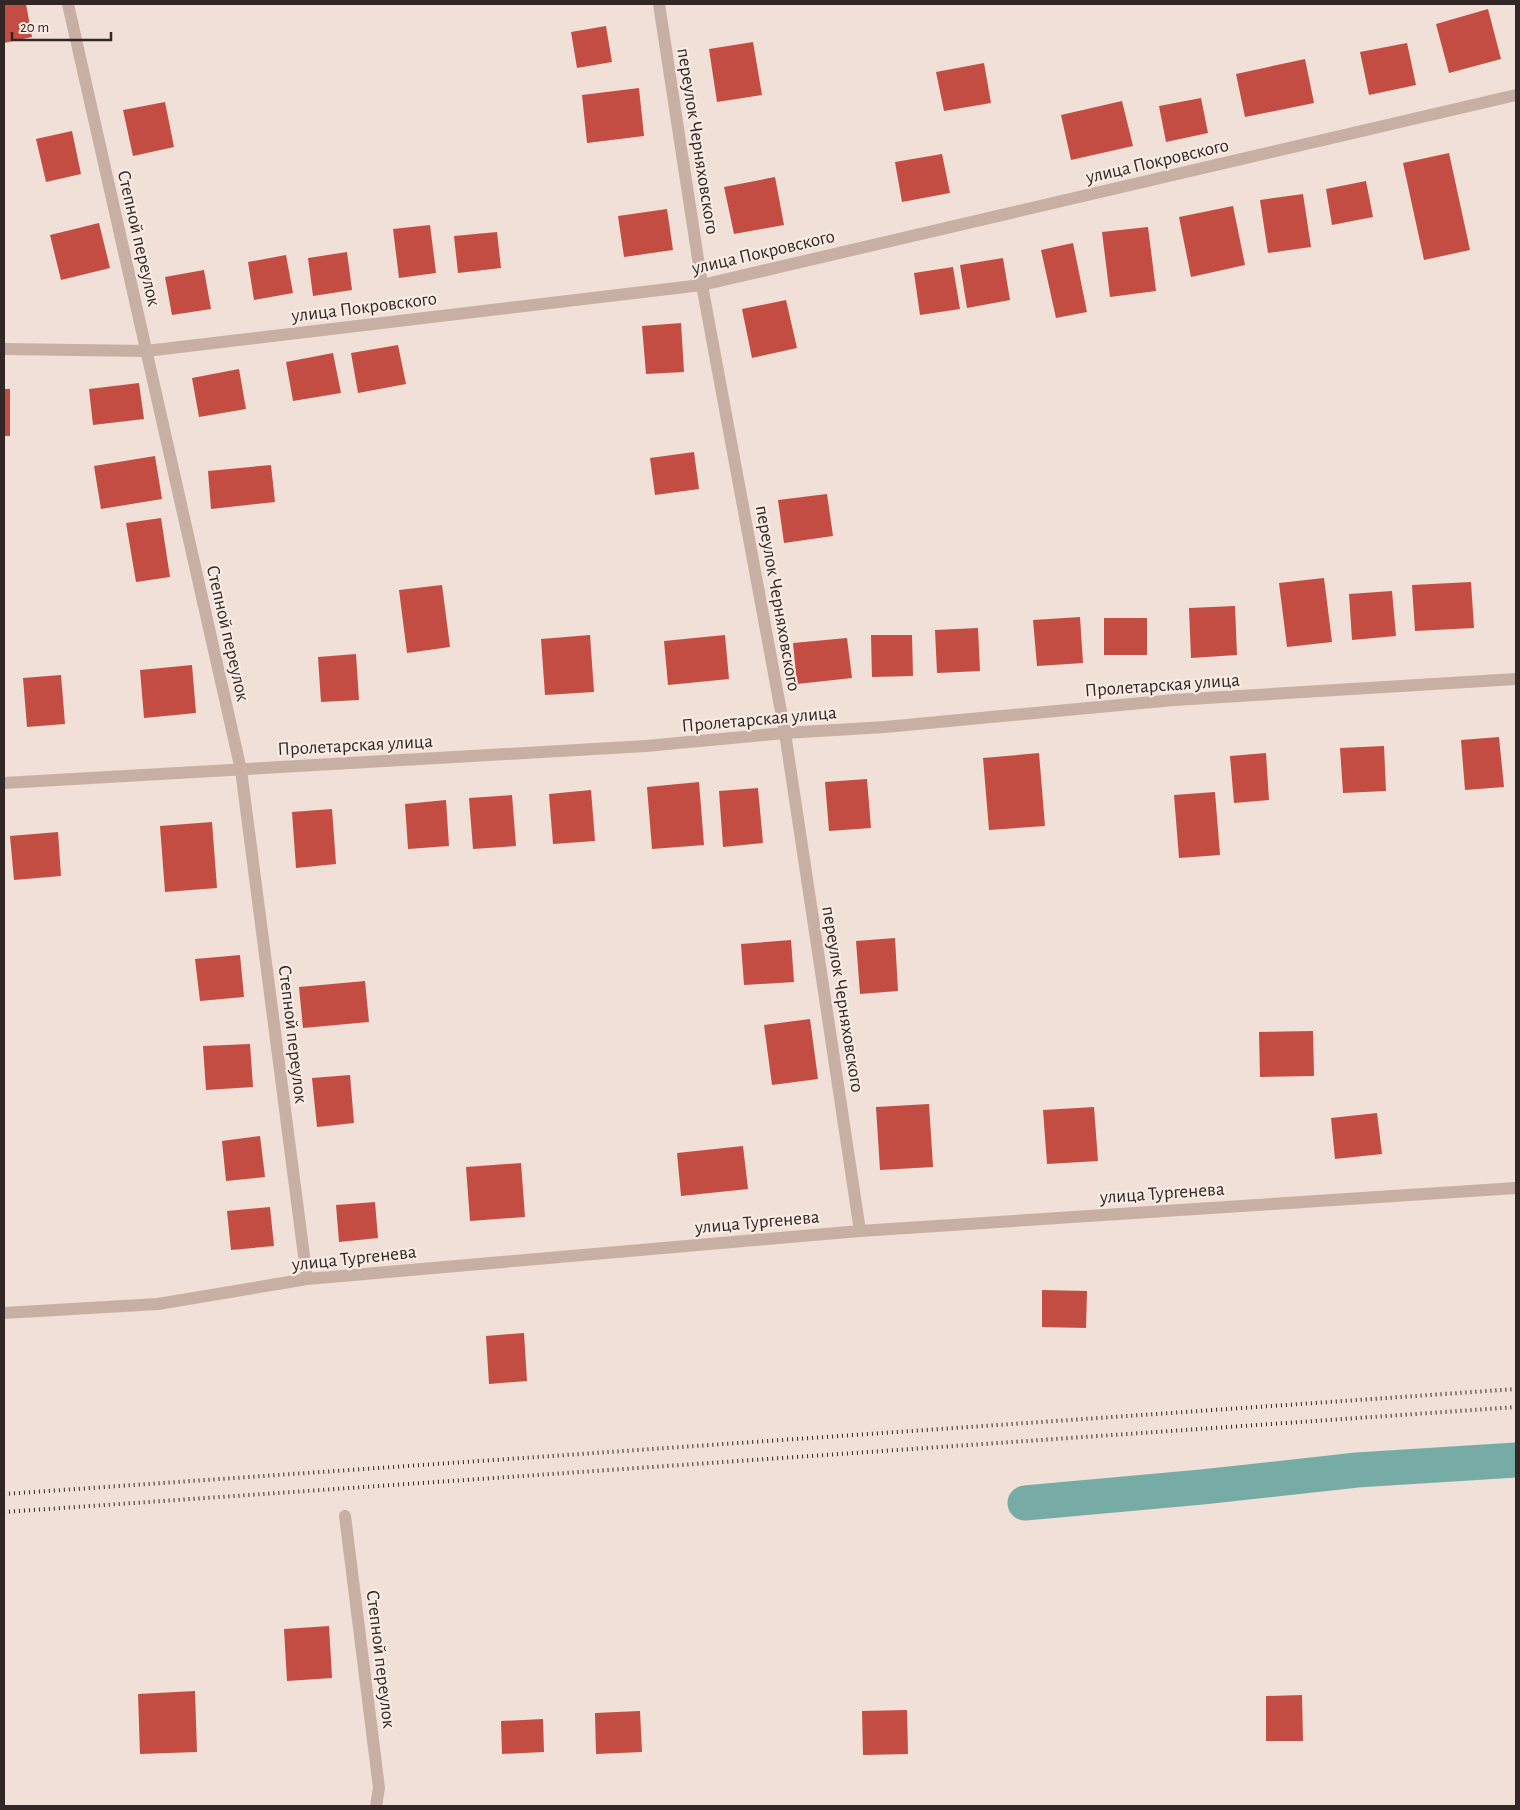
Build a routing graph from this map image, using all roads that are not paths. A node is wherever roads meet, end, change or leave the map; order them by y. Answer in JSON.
{"nodes":[{"id":1,"x":68,"y":4,"type":"edge"},
{"id":2,"x":659,"y":4,"type":"edge"},
{"id":3,"x":1516,"y":95,"type":"edge"},
{"id":4,"x":702,"y":285,"type":"junction"},
{"id":5,"x":4,"y":349,"type":"edge"},
{"id":6,"x":146,"y":351,"type":"junction"},
{"id":7,"x":1516,"y":679,"type":"edge"},
{"id":8,"x":784,"y":733,"type":"junction"},
{"id":9,"x":242,"y":770,"type":"junction"},
{"id":10,"x":4,"y":783,"type":"edge"},
{"id":11,"x":1516,"y":1188,"type":"edge"},
{"id":12,"x":860,"y":1230,"type":"junction"},
{"id":13,"x":307,"y":1279,"type":"junction"},
{"id":14,"x":4,"y":1313,"type":"edge"},
{"id":15,"x":345,"y":1516,"type":"dead end"},
{"id":16,"x":376,"y":1806,"type":"edge"}],
"edges":[{"from":1,"to":6,"type":"street","name":"Степной переулок"},
{"from":2,"to":4,"type":"street","name":"переулок Черняховского"},
{"from":3,"to":4,"type":"street","name":"улица Покровского"},
{"from":4,"to":6,"type":"street","name":"улица Покровского"},
{"from":4,"to":8,"type":"street","name":"переулок Черняховского"},
{"from":5,"to":6,"type":"street","name":"улица Покровского"},
{"from":6,"to":9,"type":"street","name":"Степной переулок"},
{"from":7,"to":8,"type":"street","name":"Пролетарская улица"},
{"from":8,"to":9,"type":"street","name":"Пролетарская улица"},
{"from":8,"to":12,"type":"street","name":"переулок Черняховского"},
{"from":9,"to":10,"type":"street","name":"Пролетарская улица"},
{"from":9,"to":13,"type":"street","name":"Степной переулок"},
{"from":11,"to":12,"type":"street","name":"улица Тургенева"},
{"from":12,"to":13,"type":"street","name":"улица Тургенева"},
{"from":13,"to":14,"type":"street","name":"улица Тургенева"},
{"from":15,"to":16,"type":"street","name":"Степной переулок"}]}
